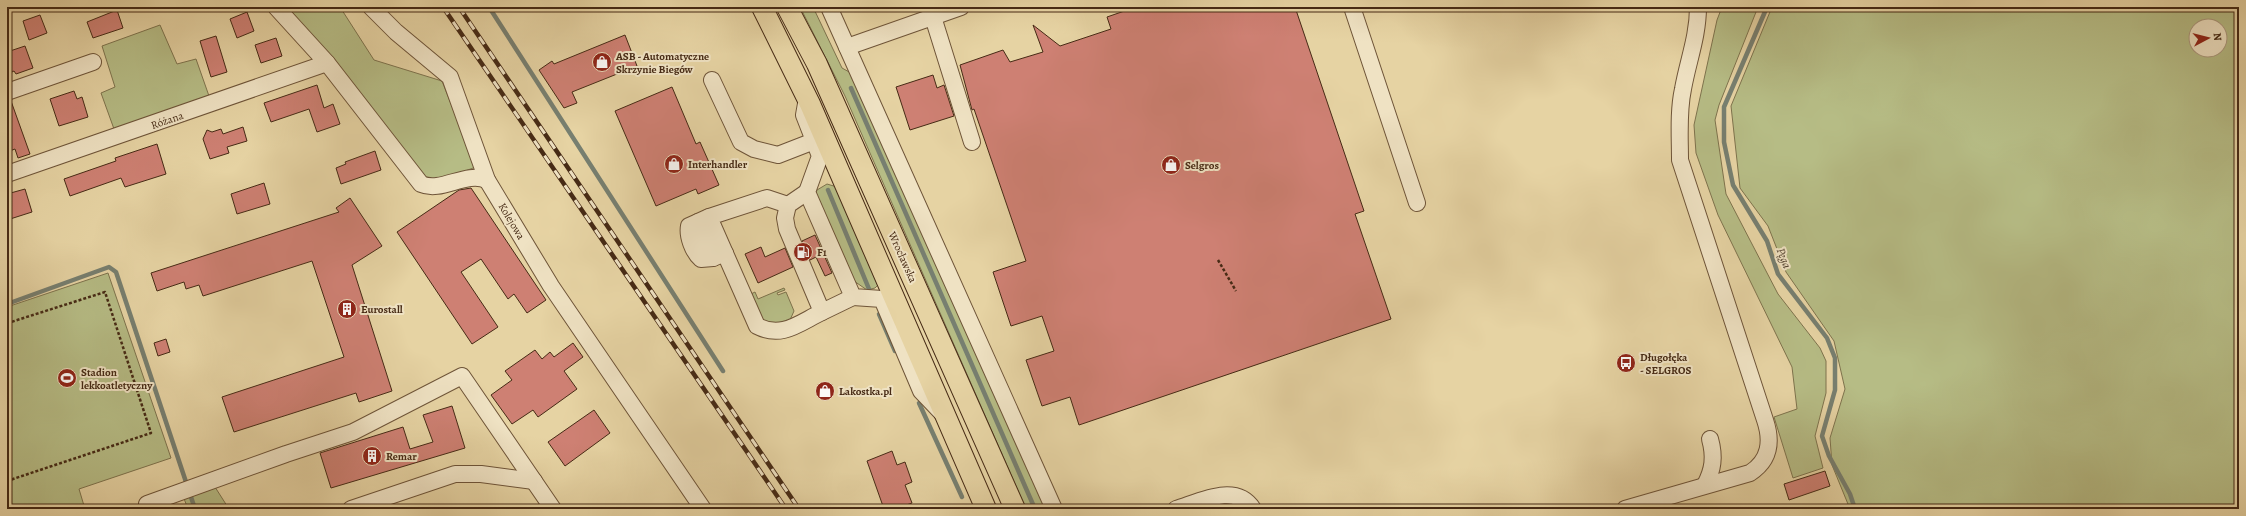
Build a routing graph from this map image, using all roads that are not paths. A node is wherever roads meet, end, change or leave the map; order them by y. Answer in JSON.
{"nodes":[{"id":1,"x":276,"y":7,"type":"edge"},
{"id":2,"x":371,"y":7,"type":"edge"},
{"id":3,"x":762,"y":7,"type":"edge"},
{"id":4,"x":787,"y":7,"type":"edge"},
{"id":5,"x":829,"y":7,"type":"edge"},
{"id":6,"x":961,"y":7,"type":"edge"},
{"id":7,"x":1352,"y":7,"type":"edge"},
{"id":8,"x":1698,"y":7,"type":"edge"},
{"id":9,"x":933,"y":17,"type":"junction"},
{"id":10,"x":847,"y":47,"type":"junction"},
{"id":11,"x":93,"y":62,"type":"dead end"},
{"id":12,"x":327,"y":63,"type":"junction"},
{"id":13,"x":712,"y":80,"type":"dead end"},
{"id":14,"x":7,"y":92,"type":"edge"},
{"id":15,"x":807,"y":98,"type":"junction"},
{"id":16,"x":814,"y":141,"type":"junction"},
{"id":17,"x":972,"y":142,"type":"dead end"},
{"id":18,"x":7,"y":174,"type":"edge"},
{"id":19,"x":487,"y":180,"type":"junction"},
{"id":20,"x":807,"y":192,"type":"junction"},
{"id":21,"x":1417,"y":203,"type":"dead end"},
{"id":22,"x":788,"y":205,"type":"junction"},
{"id":23,"x":704,"y":220,"type":"junction"},
{"id":24,"x":719,"y":256,"type":"junction"},
{"id":25,"x":853,"y":297,"type":"junction"},
{"id":26,"x":822,"y":312,"type":"junction"},
{"id":27,"x":945,"y":416,"type":"junction"},
{"id":28,"x":1710,"y":440,"type":"dead end"},
{"id":29,"x":534,"y":481,"type":"junction"},
{"id":30,"x":1705,"y":486,"type":"junction"},
{"id":31,"x":360,"y":507,"type":"edge"},
{"id":32,"x":148,"y":509,"type":"edge"},
{"id":33,"x":553,"y":509,"type":"edge"},
{"id":34,"x":703,"y":509,"type":"edge"},
{"id":35,"x":986,"y":509,"type":"edge"},
{"id":36,"x":1015,"y":509,"type":"edge"},
{"id":37,"x":1054,"y":509,"type":"edge"},
{"id":38,"x":1176,"y":509,"type":"edge"},
{"id":39,"x":1253,"y":509,"type":"edge"},
{"id":40,"x":1625,"y":509,"type":"edge"}],
"edges":[{"from":1,"to":12,"type":"street"},
{"from":2,"to":19,"type":"street","name":"Kolejowa"},
{"from":3,"to":15,"type":"main road"},
{"from":4,"to":36,"type":"main road","name":"Wrocławska"},
{"from":5,"to":10,"type":"street"},
{"from":6,"to":9,"type":"street"},
{"from":7,"to":21,"type":"street"},
{"from":8,"to":30,"type":"street"},
{"from":9,"to":10,"type":"street"},
{"from":9,"to":17,"type":"street"},
{"from":10,"to":37,"type":"street"},
{"from":11,"to":14,"type":"street"},
{"from":12,"to":18,"type":"street","name":"Różana"},
{"from":12,"to":19,"type":"street"},
{"from":13,"to":16,"type":"street"},
{"from":15,"to":16,"type":"street"},
{"from":15,"to":27,"type":"main road"},
{"from":16,"to":20,"type":"street"},
{"from":19,"to":34,"type":"street","name":"Kolejowa"},
{"from":20,"to":22,"type":"street"},
{"from":20,"to":25,"type":"street"},
{"from":22,"to":23,"type":"street"},
{"from":22,"to":26,"type":"street"},
{"from":23,"to":24,"type":"street"},
{"from":23,"to":24,"type":"street"},
{"from":24,"to":26,"type":"street"},
{"from":25,"to":26,"type":"street"},
{"from":25,"to":27,"type":"street"},
{"from":27,"to":35,"type":"main road"},
{"from":28,"to":30,"type":"street"},
{"from":29,"to":31,"type":"street"},
{"from":29,"to":32,"type":"street"},
{"from":29,"to":33,"type":"street"},
{"from":30,"to":40,"type":"street"},
{"from":38,"to":39,"type":"street"}]}
